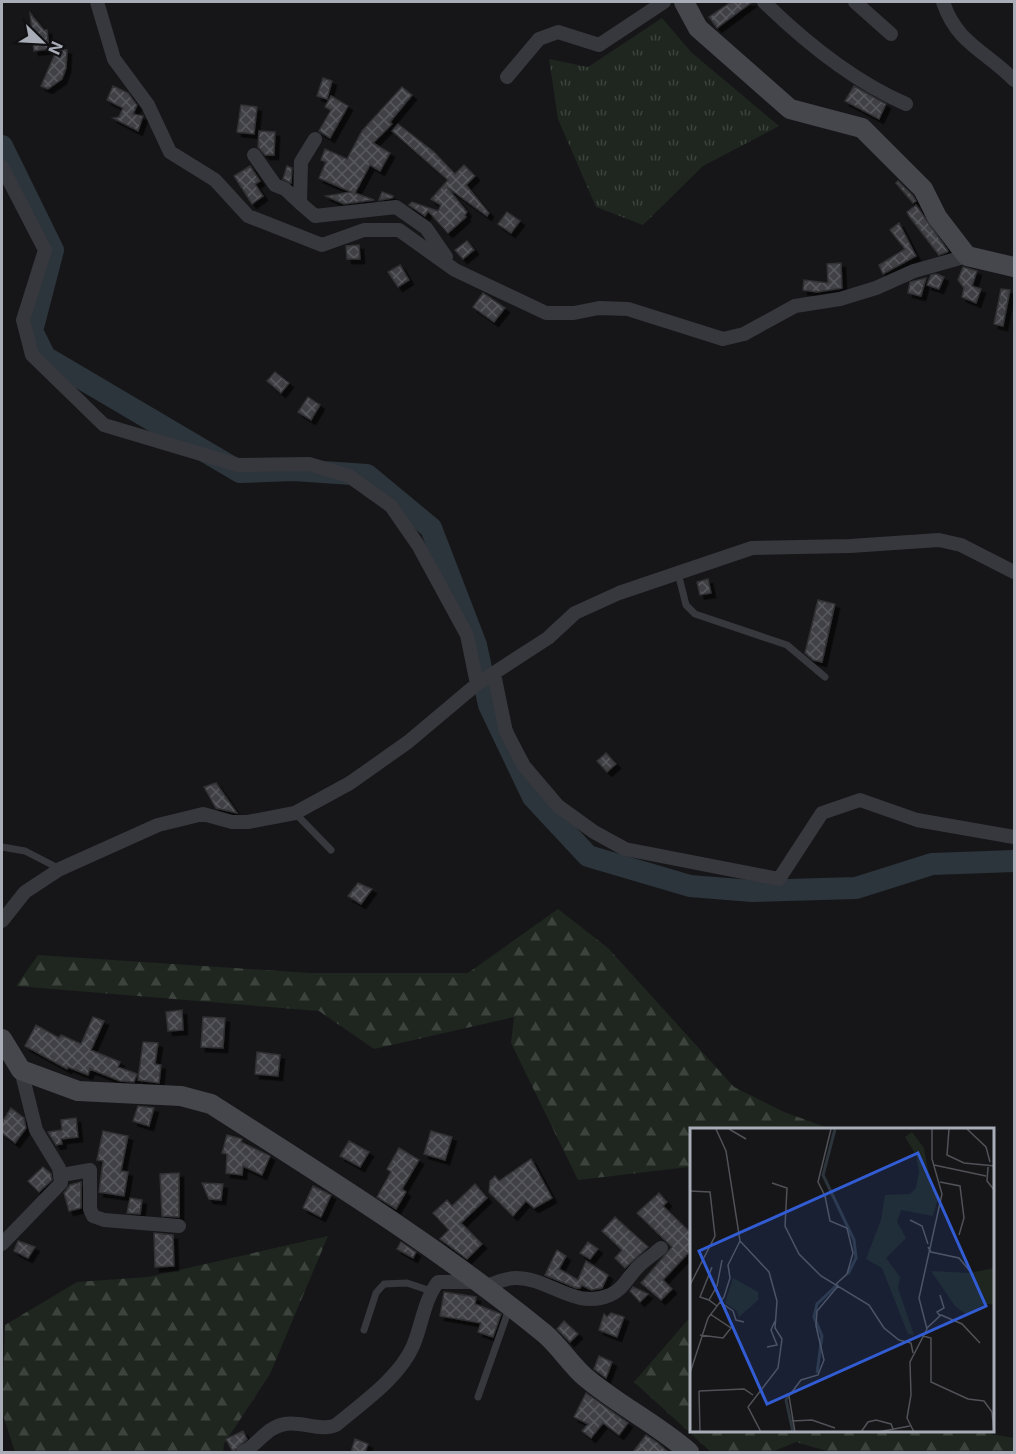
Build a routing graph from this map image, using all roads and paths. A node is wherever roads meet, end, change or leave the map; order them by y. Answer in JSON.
{"nodes":[{"id":1,"x":97,"y":2,"type":"edge"},
{"id":2,"x":664,"y":2,"type":"edge"},
{"id":3,"x":684,"y":2,"type":"edge"},
{"id":4,"x":764,"y":2,"type":"edge"},
{"id":5,"x":855,"y":2,"type":"edge"},
{"id":6,"x":943,"y":2,"type":"edge"},
{"id":7,"x":891,"y":34,"type":"dead end"},
{"id":8,"x":1013,"y":75,"type":"edge"},
{"id":9,"x":507,"y":77,"type":"dead end"},
{"id":10,"x":906,"y":104,"type":"dead end"},
{"id":11,"x":315,"y":139,"type":"dead end"},
{"id":12,"x":254,"y":155,"type":"dead end"},
{"id":13,"x":2,"y":167,"type":"edge"},
{"id":14,"x":300,"y":203,"type":"junction"},
{"id":15,"x":967,"y":256,"type":"junction"},
{"id":16,"x":1014,"y":267,"type":"edge"},
{"id":17,"x":455,"y":270,"type":"junction"},
{"id":18,"x":1014,"y":572,"type":"edge"},
{"id":19,"x":678,"y":573,"type":"junction"},
{"id":20,"x":825,"y":676,"type":"dead end"},
{"id":21,"x":485,"y":679,"type":"junction"},
{"id":22,"x":295,"y":813,"type":"junction"},
{"id":23,"x":1014,"y":837,"type":"edge"},
{"id":24,"x":2,"y":847,"type":"edge"},
{"id":25,"x":331,"y":850,"type":"dead end"},
{"id":26,"x":60,"y":869,"type":"junction"},
{"id":27,"x":2,"y":921,"type":"edge"},
{"id":28,"x":2,"y":1039,"type":"edge"},
{"id":29,"x":21,"y":1070,"type":"junction"},
{"id":30,"x":62,"y":1175,"type":"junction"},
{"id":31,"x":179,"y":1226,"type":"dead end"},
{"id":32,"x":2,"y":1244,"type":"edge"},
{"id":33,"x":661,"y":1248,"type":"dead end"},
{"id":34,"x":480,"y":1284,"type":"junction"},
{"id":35,"x":431,"y":1291,"type":"junction"},
{"id":36,"x":510,"y":1306,"type":"junction"},
{"id":37,"x":364,"y":1330,"type":"dead end"},
{"id":38,"x":478,"y":1397,"type":"dead end"},
{"id":39,"x":243,"y":1452,"type":"edge"},
{"id":40,"x":689,"y":1452,"type":"edge"}],
"edges":[{"from":1,"to":17,"type":"street"},
{"from":2,"to":9,"type":"street"},
{"from":3,"to":15,"type":"street"},
{"from":4,"to":10,"type":"street"},
{"from":5,"to":7,"type":"street"},
{"from":6,"to":8,"type":"street"},
{"from":11,"to":14,"type":"street"},
{"from":12,"to":14,"type":"street"},
{"from":13,"to":21,"type":"street"},
{"from":14,"to":17,"type":"street"},
{"from":15,"to":16,"type":"street"},
{"from":15,"to":17,"type":"street"},
{"from":18,"to":19,"type":"street"},
{"from":19,"to":20,"type":"lane"},
{"from":19,"to":21,"type":"street"},
{"from":21,"to":22,"type":"street"},
{"from":21,"to":23,"type":"street"},
{"from":22,"to":25,"type":"lane"},
{"from":22,"to":26,"type":"street"},
{"from":24,"to":26,"type":"lane"},
{"from":26,"to":27,"type":"street"},
{"from":28,"to":29,"type":"street"},
{"from":29,"to":30,"type":"street"},
{"from":29,"to":34,"type":"street"},
{"from":30,"to":31,"type":"street"},
{"from":30,"to":32,"type":"street"},
{"from":33,"to":34,"type":"street"},
{"from":34,"to":35,"type":"street"},
{"from":34,"to":36,"type":"street"},
{"from":35,"to":37,"type":"lane"},
{"from":35,"to":39,"type":"street"},
{"from":36,"to":38,"type":"lane"},
{"from":36,"to":40,"type":"street"}]}
